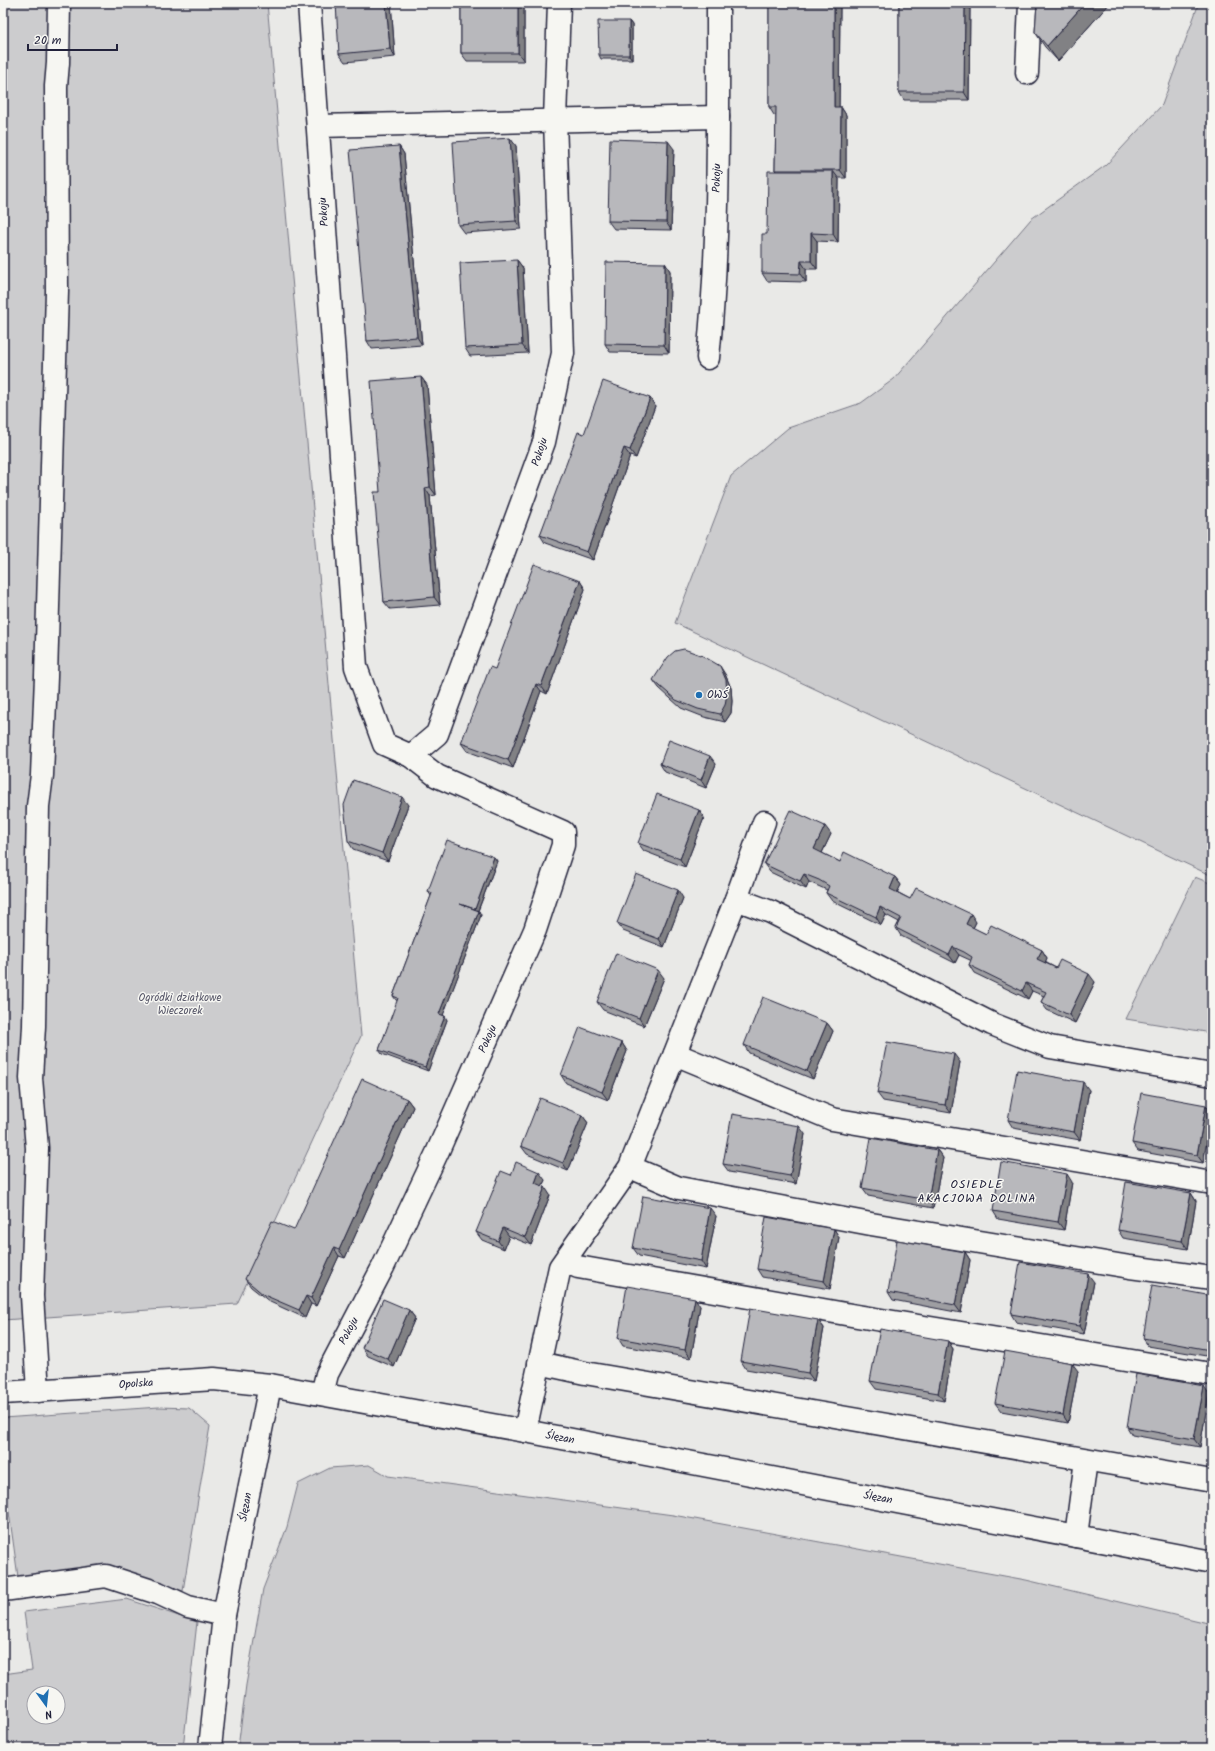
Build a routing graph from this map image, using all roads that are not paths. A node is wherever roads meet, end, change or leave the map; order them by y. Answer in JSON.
{"nodes":[{"id":1,"x":59,"y":3,"type":"edge"},
{"id":2,"x":309,"y":3,"type":"edge"},
{"id":3,"x":559,"y":3,"type":"edge"},
{"id":4,"x":718,"y":3,"type":"edge"},
{"id":5,"x":1030,"y":3,"type":"edge"},
{"id":6,"x":1027,"y":72,"type":"dead end"},
{"id":7,"x":718,"y":117,"type":"junction"},
{"id":8,"x":555,"y":120,"type":"junction"},
{"id":9,"x":318,"y":126,"type":"junction"},
{"id":10,"x":708,"y":358,"type":"dead end"},
{"id":11,"x":411,"y":756,"type":"junction"},
{"id":12,"x":764,"y":822,"type":"dead end"},
{"id":13,"x":736,"y":899,"type":"junction"},
{"id":14,"x":675,"y":1054,"type":"junction"},
{"id":15,"x":1212,"y":1075,"type":"edge"},
{"id":16,"x":630,"y":1167,"type":"junction"},
{"id":17,"x":1212,"y":1183,"type":"edge"},
{"id":18,"x":565,"y":1261,"type":"junction"},
{"id":19,"x":1212,"y":1278,"type":"edge"},
{"id":20,"x":539,"y":1363,"type":"junction"},
{"id":21,"x":1211,"y":1374,"type":"dead end"},
{"id":22,"x":270,"y":1385,"type":"junction"},
{"id":23,"x":38,"y":1391,"type":"junction"},
{"id":24,"x":3,"y":1393,"type":"edge"},
{"id":25,"x":322,"y":1394,"type":"junction"},
{"id":26,"x":525,"y":1431,"type":"junction"},
{"id":27,"x":1086,"y":1460,"type":"junction"},
{"id":28,"x":1212,"y":1481,"type":"edge"},
{"id":29,"x":1076,"y":1536,"type":"junction"},
{"id":30,"x":1212,"y":1562,"type":"edge"},
{"id":31,"x":3,"y":1590,"type":"edge"},
{"id":32,"x":224,"y":1615,"type":"junction"},
{"id":33,"x":210,"y":1748,"type":"edge"}],
"edges":[{"from":1,"to":23,"type":"street"},
{"from":2,"to":9,"type":"street","name":"Pokoju"},
{"from":3,"to":8,"type":"street","name":"Pokoju"},
{"from":4,"to":7,"type":"street","name":"Pokoju"},
{"from":5,"to":6,"type":"street"},
{"from":7,"to":8,"type":"street"},
{"from":7,"to":10,"type":"street","name":"Pokoju"},
{"from":8,"to":9,"type":"street"},
{"from":8,"to":11,"type":"street","name":"Pokoju"},
{"from":9,"to":11,"type":"street","name":"Pokoju"},
{"from":11,"to":25,"type":"street","name":"Pokoju"},
{"from":12,"to":13,"type":"street"},
{"from":13,"to":14,"type":"street"},
{"from":13,"to":15,"type":"street"},
{"from":14,"to":16,"type":"street"},
{"from":14,"to":17,"type":"street"},
{"from":16,"to":18,"type":"street"},
{"from":16,"to":19,"type":"street"},
{"from":18,"to":20,"type":"street"},
{"from":18,"to":21,"type":"street"},
{"from":20,"to":26,"type":"street"},
{"from":20,"to":27,"type":"street"},
{"from":22,"to":23,"type":"street","name":"Opolska"},
{"from":22,"to":25,"type":"street","name":"Ślęzan"},
{"from":22,"to":32,"type":"street","name":"Ślęzan"},
{"from":23,"to":24,"type":"street","name":"Opolska"},
{"from":25,"to":26,"type":"street","name":"Ślęzan"},
{"from":26,"to":29,"type":"street","name":"Ślęzan"},
{"from":27,"to":28,"type":"street"},
{"from":27,"to":29,"type":"street"},
{"from":29,"to":30,"type":"street","name":"Ślęzan"},
{"from":31,"to":32,"type":"street"},
{"from":32,"to":33,"type":"street","name":"Ślęzan"}]}
